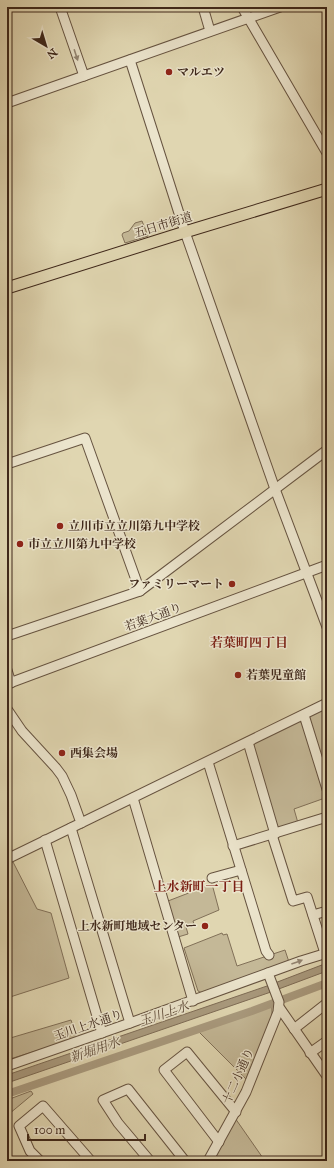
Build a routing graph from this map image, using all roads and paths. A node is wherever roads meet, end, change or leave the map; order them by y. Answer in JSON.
{"nodes":[{"id":1,"x":60,"y":7,"type":"edge"},
{"id":2,"x":203,"y":7,"type":"edge"},
{"id":3,"x":242,"y":7,"type":"edge"},
{"id":4,"x":280,"y":7,"type":"edge"},
{"id":5,"x":249,"y":18,"type":"junction"},
{"id":6,"x":210,"y":31,"type":"junction"},
{"id":7,"x":130,"y":60,"type":"junction"},
{"id":8,"x":84,"y":76,"type":"junction"},
{"id":9,"x":7,"y":103,"type":"edge"},
{"id":10,"x":327,"y":153,"type":"edge"},
{"id":11,"x":327,"y":189,"type":"edge"},
{"id":12,"x":185,"y":232,"type":"junction"},
{"id":13,"x":7,"y":288,"type":"edge"},
{"id":14,"x":327,"y":450,"type":"edge"},
{"id":15,"x":7,"y":464,"type":"edge"},
{"id":16,"x":275,"y":489,"type":"junction"},
{"id":17,"x":327,"y":565,"type":"edge"},
{"id":18,"x":307,"y":572,"type":"junction"},
{"id":19,"x":140,"y":591,"type":"junction"},
{"id":20,"x":327,"y":627,"type":"edge"},
{"id":21,"x":7,"y":636,"type":"edge"},
{"id":22,"x":7,"y":670,"type":"edge"},
{"id":23,"x":9,"y":683,"type":"edge"},
{"id":24,"x":327,"y":703,"type":"edge"},
{"id":25,"x":7,"y":709,"type":"edge"},
{"id":26,"x":304,"y":715,"type":"junction"},
{"id":27,"x":248,"y":742,"type":"junction"},
{"id":28,"x":208,"y":762,"type":"junction"},
{"id":29,"x":327,"y":789,"type":"edge"},
{"id":30,"x":133,"y":798,"type":"junction"},
{"id":31,"x":327,"y":817,"type":"edge"},
{"id":32,"x":81,"y":823,"type":"junction"},
{"id":33,"x":71,"y":828,"type":"junction"},
{"id":34,"x":274,"y":834,"type":"junction"},
{"id":35,"x":45,"y":840,"type":"junction"},
{"id":36,"x":234,"y":846,"type":"junction"},
{"id":37,"x":7,"y":859,"type":"edge"},
{"id":38,"x":241,"y":870,"type":"junction"},
{"id":39,"x":212,"y":878,"type":"dead end"},
{"id":40,"x":327,"y":911,"type":"edge"},
{"id":41,"x":313,"y":915,"type":"junction"},
{"id":42,"x":326,"y":953,"type":"edge"},
{"id":43,"x":269,"y":955,"type":"dead end"},
{"id":44,"x":268,"y":974,"type":"junction"},
{"id":45,"x":193,"y":1001,"type":"junction"},
{"id":46,"x":278,"y":1002,"type":"junction"},
{"id":47,"x":327,"y":1003,"type":"edge"},
{"id":48,"x":130,"y":1023,"type":"junction"},
{"id":49,"x":294,"y":1029,"type":"junction"},
{"id":50,"x":102,"y":1033,"type":"junction"},
{"id":51,"x":327,"y":1040,"type":"edge"},
{"id":52,"x":310,"y":1053,"type":"junction"},
{"id":53,"x":7,"y":1066,"type":"edge"},
{"id":54,"x":327,"y":1076,"type":"edge"},
{"id":55,"x":236,"y":1112,"type":"junction"},
{"id":56,"x":219,"y":1142,"type":"junction"},
{"id":57,"x":40,"y":1161,"type":"edge"},
{"id":58,"x":91,"y":1161,"type":"edge"},
{"id":59,"x":150,"y":1161,"type":"edge"},
{"id":60,"x":185,"y":1161,"type":"edge"},
{"id":61,"x":208,"y":1161,"type":"edge"}],
"edges":[{"from":1,"to":8,"type":"street","one_way":true},
{"from":2,"to":6,"type":"street"},
{"from":3,"to":5,"type":"street"},
{"from":4,"to":5,"type":"street"},
{"from":5,"to":6,"type":"street"},
{"from":5,"to":10,"type":"street"},
{"from":6,"to":7,"type":"street"},
{"from":7,"to":8,"type":"street"},
{"from":7,"to":12,"type":"street"},
{"from":8,"to":9,"type":"street"},
{"from":11,"to":12,"type":"main road","name":"五日市街道"},
{"from":12,"to":13,"type":"main road","name":"五日市街道"},
{"from":12,"to":16,"type":"street"},
{"from":14,"to":16,"type":"street"},
{"from":15,"to":19,"type":"street"},
{"from":16,"to":18,"type":"street"},
{"from":16,"to":19,"type":"street"},
{"from":17,"to":18,"type":"street","name":"若葉大通り"},
{"from":18,"to":20,"type":"street"},
{"from":18,"to":23,"type":"street","name":"若葉大通り"},
{"from":19,"to":21,"type":"street"},
{"from":22,"to":23,"type":"street"},
{"from":24,"to":26,"type":"street"},
{"from":25,"to":32,"type":"street"},
{"from":26,"to":27,"type":"street"},
{"from":26,"to":29,"type":"street"},
{"from":27,"to":28,"type":"street"},
{"from":27,"to":34,"type":"street"},
{"from":28,"to":30,"type":"street"},
{"from":28,"to":36,"type":"street"},
{"from":30,"to":32,"type":"street"},
{"from":30,"to":45,"type":"street"},
{"from":31,"to":34,"type":"street"},
{"from":32,"to":33,"type":"street"},
{"from":33,"to":35,"type":"street"},
{"from":33,"to":48,"type":"street"},
{"from":34,"to":36,"type":"street"},
{"from":34,"to":41,"type":"street"},
{"from":35,"to":37,"type":"street"},
{"from":35,"to":50,"type":"street"},
{"from":36,"to":38,"type":"street"},
{"from":38,"to":39,"type":"street"},
{"from":38,"to":43,"type":"street"},
{"from":40,"to":41,"type":"street"},
{"from":41,"to":42,"type":"street"},
{"from":44,"to":42,"type":"street","name":"玉川上水通り","one_way":true},
{"from":44,"to":45,"type":"street","name":"玉川上水通り"},
{"from":44,"to":46,"type":"street"},
{"from":45,"to":48,"type":"street","name":"玉川上水通り"},
{"from":46,"to":49,"type":"street"},
{"from":46,"to":55,"type":"street","name":"十二小通り"},
{"from":47,"to":49,"type":"street"},
{"from":48,"to":50,"type":"street","name":"玉川上水通り"},
{"from":49,"to":52,"type":"street"},
{"from":50,"to":53,"type":"street","name":"玉川上水通り"},
{"from":51,"to":52,"type":"street"},
{"from":52,"to":54,"type":"street"},
{"from":55,"to":56,"type":"street","name":"十二小通り"},
{"from":55,"to":56,"type":"street"},
{"from":56,"to":61,"type":"street","name":"十二小通り"},
{"from":57,"to":58,"type":"street"},
{"from":59,"to":60,"type":"street"}]}
